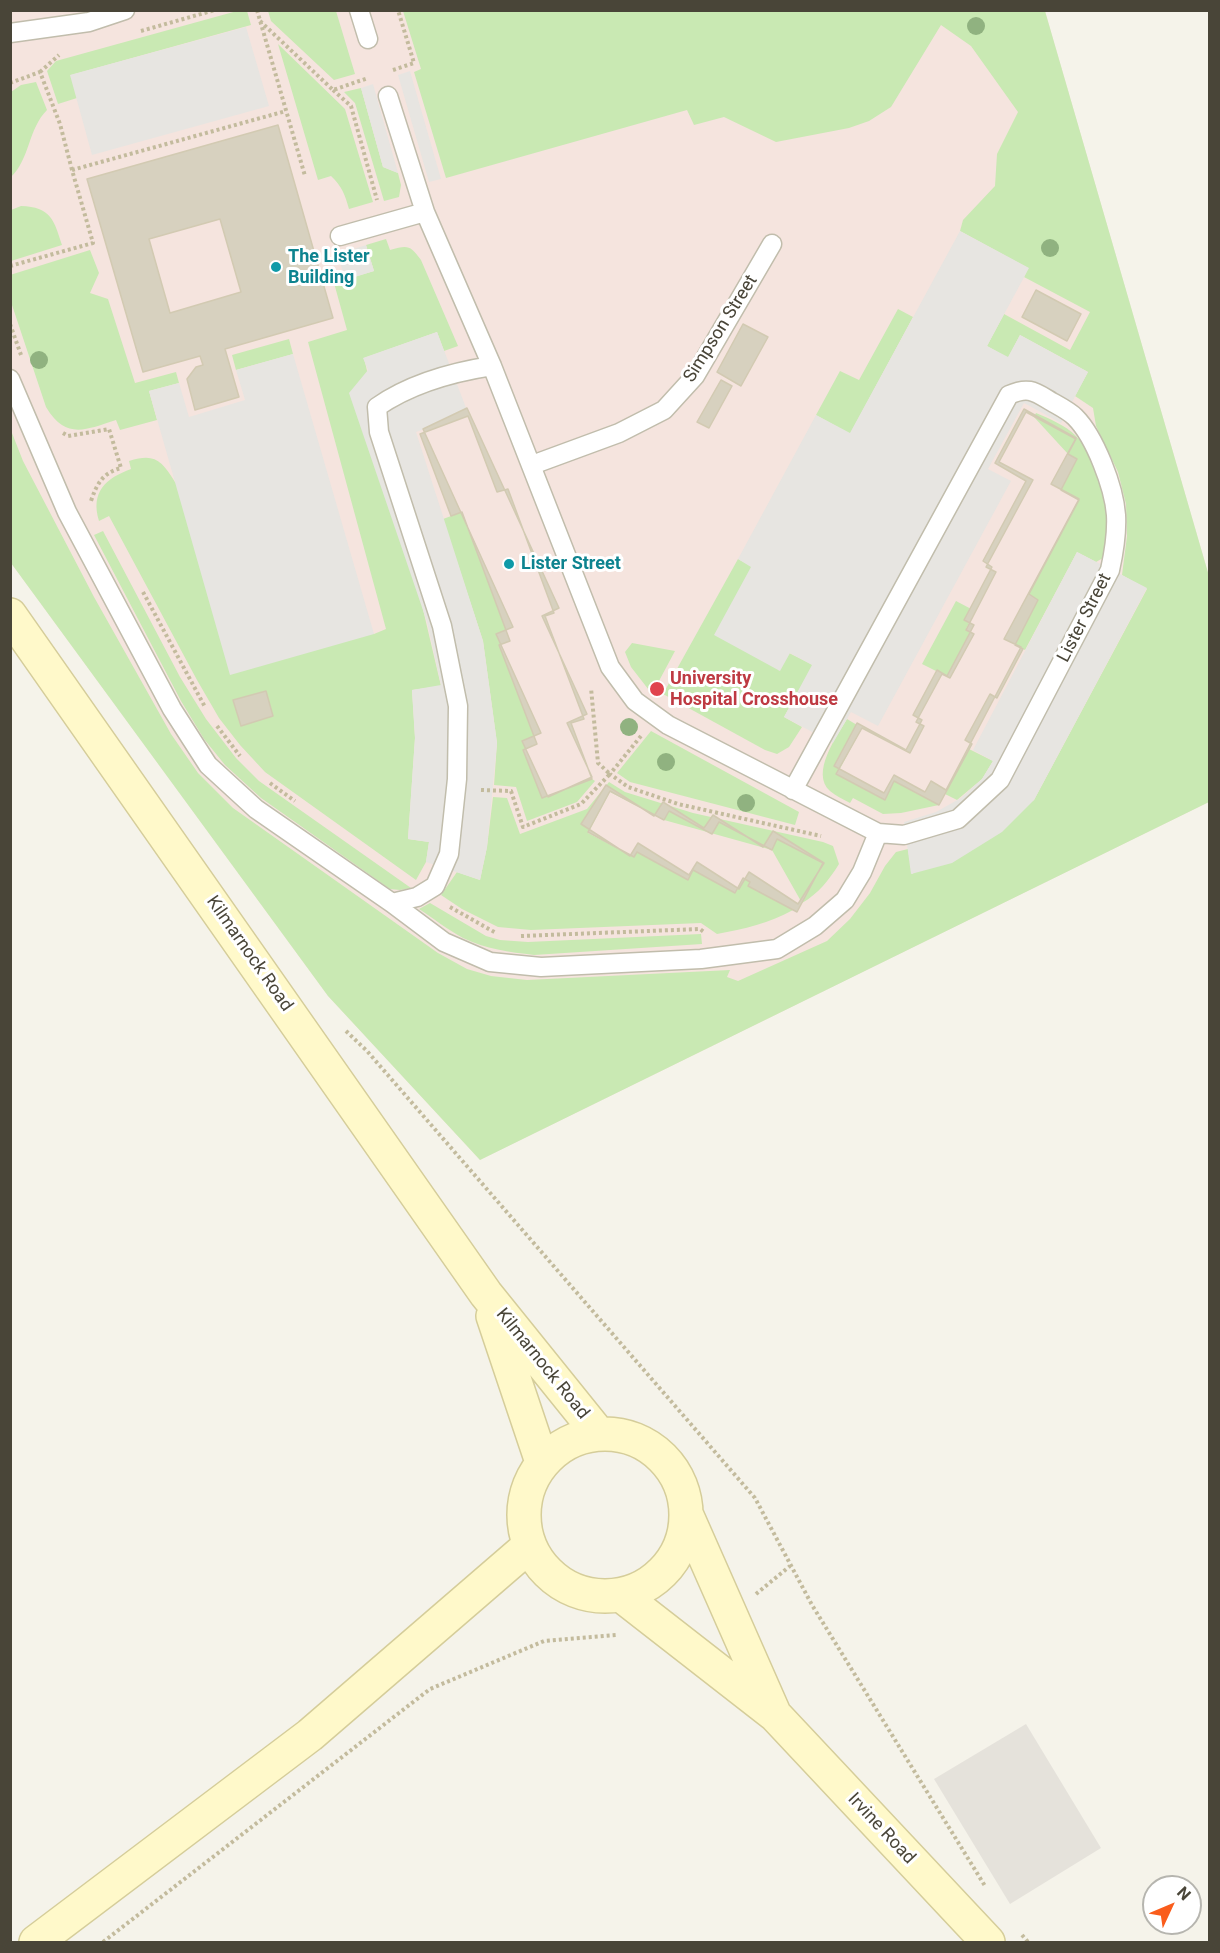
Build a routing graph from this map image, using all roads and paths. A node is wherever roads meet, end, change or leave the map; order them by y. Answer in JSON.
{"nodes":[{"id":1,"x":125,"y":10,"type":"edge"},
{"id":2,"x":215,"y":10,"type":"edge"},
{"id":3,"x":257,"y":10,"type":"edge"},
{"id":4,"x":359,"y":10,"type":"edge"},
{"id":5,"x":140,"y":32,"type":"dead end"},
{"id":6,"x":10,"y":33,"type":"edge"},
{"id":7,"x":368,"y":39,"type":"dead end"},
{"id":8,"x":10,"y":83,"type":"edge"},
{"id":9,"x":333,"y":90,"type":"dead end"},
{"id":10,"x":388,"y":96,"type":"dead end"},
{"id":11,"x":286,"y":111,"type":"junction"},
{"id":12,"x":72,"y":170,"type":"junction"},
{"id":13,"x":306,"y":176,"type":"dead end"},
{"id":14,"x":425,"y":212,"type":"junction"},
{"id":15,"x":399,"y":219,"type":"junction"},
{"id":16,"x":340,"y":236,"type":"dead end"},
{"id":17,"x":772,"y":244,"type":"dead end"},
{"id":18,"x":10,"y":267,"type":"edge"},
{"id":19,"x":10,"y":324,"type":"edge"},
{"id":20,"x":24,"y":366,"type":"dead end"},
{"id":21,"x":492,"y":366,"type":"junction"},
{"id":22,"x":10,"y":380,"type":"edge"},
{"id":23,"x":60,"y":431,"type":"dead end"},
{"id":24,"x":532,"y":465,"type":"junction"},
{"id":25,"x":91,"y":508,"type":"dead end"},
{"id":26,"x":139,"y":586,"type":"dead end"},
{"id":27,"x":10,"y":615,"type":"edge"},
{"id":28,"x":590,"y":680,"type":"dead end"},
{"id":29,"x":657,"y":717,"type":"junction"},
{"id":30,"x":245,"y":761,"type":"dead end"},
{"id":31,"x":610,"y":774,"type":"junction"},
{"id":32,"x":268,"y":781,"type":"dead end"},
{"id":33,"x":456,"y":788,"type":"junction"},
{"id":34,"x":793,"y":790,"type":"junction"},
{"id":35,"x":297,"y":802,"type":"dead end"},
{"id":36,"x":841,"y":814,"type":"junction"},
{"id":37,"x":878,"y":833,"type":"junction"},
{"id":38,"x":424,"y":892,"type":"junction"},
{"id":39,"x":392,"y":903,"type":"junction"},
{"id":40,"x":498,"y":934,"type":"dead end"},
{"id":41,"x":509,"y":935,"type":"dead end"},
{"id":42,"x":710,"y":939,"type":"dead end"},
{"id":43,"x":340,"y":1027,"type":"dead end"},
{"id":44,"x":486,"y":1294,"type":"junction"},
{"id":45,"x":598,"y":1433,"type":"junction"},
{"id":46,"x":542,"y":1462,"type":"junction"},
{"id":47,"x":687,"y":1516,"type":"junction"},
{"id":48,"x":529,"y":1546,"type":"junction"},
{"id":49,"x":790,"y":1566,"type":"junction"},
{"id":50,"x":621,"y":1595,"type":"junction"},
{"id":51,"x":730,"y":1615,"type":"junction"},
{"id":52,"x":625,"y":1634,"type":"dead end"},
{"id":53,"x":775,"y":1715,"type":"junction"},
{"id":54,"x":989,"y":1893,"type":"dead end"},
{"id":55,"x":1018,"y":1930,"type":"dead end"},
{"id":56,"x":36,"y":1942,"type":"edge"},
{"id":57,"x":103,"y":1942,"type":"edge"},
{"id":58,"x":987,"y":1942,"type":"edge"},
{"id":59,"x":1028,"y":1942,"type":"edge"}],
"edges":[{"from":1,"to":6,"type":"lane"},
{"from":2,"to":5,"type":"path"},
{"from":3,"to":11,"type":"path"},
{"from":4,"to":7,"type":"lane"},
{"from":8,"to":12,"type":"path"},
{"from":9,"to":15,"type":"path"},
{"from":10,"to":14,"type":"lane","name":"Lister Street"},
{"from":11,"to":12,"type":"path"},
{"from":11,"to":13,"type":"path"},
{"from":12,"to":18,"type":"path"},
{"from":14,"to":15,"type":"lane"},
{"from":14,"to":21,"type":"lane","name":"Lister Street"},
{"from":15,"to":16,"type":"lane"},
{"from":17,"to":24,"type":"lane","name":"Simpson Street"},
{"from":19,"to":20,"type":"path"},
{"from":21,"to":24,"type":"lane","name":"Lister Street"},
{"from":21,"to":33,"type":"lane"},
{"from":22,"to":39,"type":"lane"},
{"from":23,"to":25,"type":"path"},
{"from":24,"to":29,"type":"lane","name":"Lister Street"},
{"from":26,"to":30,"type":"path"},
{"from":27,"to":44,"type":"main road","name":"Kilmarnock Road"},
{"from":28,"to":31,"type":"path"},
{"from":29,"to":31,"type":"path"},
{"from":29,"to":34,"type":"lane","name":"Lister Street"},
{"from":31,"to":33,"type":"path"},
{"from":31,"to":36,"type":"path"},
{"from":32,"to":35,"type":"path"},
{"from":33,"to":38,"type":"lane"},
{"from":34,"to":36,"type":"lane","name":"Lister Street"},
{"from":34,"to":37,"type":"lane","name":"Lister Street"},
{"from":36,"to":37,"type":"lane","name":"Lister Street"},
{"from":37,"to":39,"type":"lane"},
{"from":38,"to":39,"type":"lane"},
{"from":38,"to":40,"type":"path"},
{"from":41,"to":42,"type":"path"},
{"from":43,"to":49,"type":"path"},
{"from":44,"to":45,"type":"main road","name":"Kilmarnock Road"},
{"from":44,"to":46,"type":"main road","name":"Kilmarnock Road"},
{"from":45,"to":46,"type":"main road"},
{"from":45,"to":47,"type":"main road"},
{"from":46,"to":48,"type":"main road"},
{"from":47,"to":50,"type":"main road"},
{"from":47,"to":51,"type":"main road","name":"Irvine Road"},
{"from":48,"to":50,"type":"main road"},
{"from":48,"to":56,"type":"main road"},
{"from":49,"to":51,"type":"path"},
{"from":49,"to":54,"type":"path"},
{"from":50,"to":53,"type":"main road","name":"Irvine Road"},
{"from":51,"to":53,"type":"main road","name":"Irvine Road"},
{"from":52,"to":57,"type":"path"},
{"from":53,"to":58,"type":"main road","name":"Irvine Road"},
{"from":55,"to":59,"type":"path"}]}
